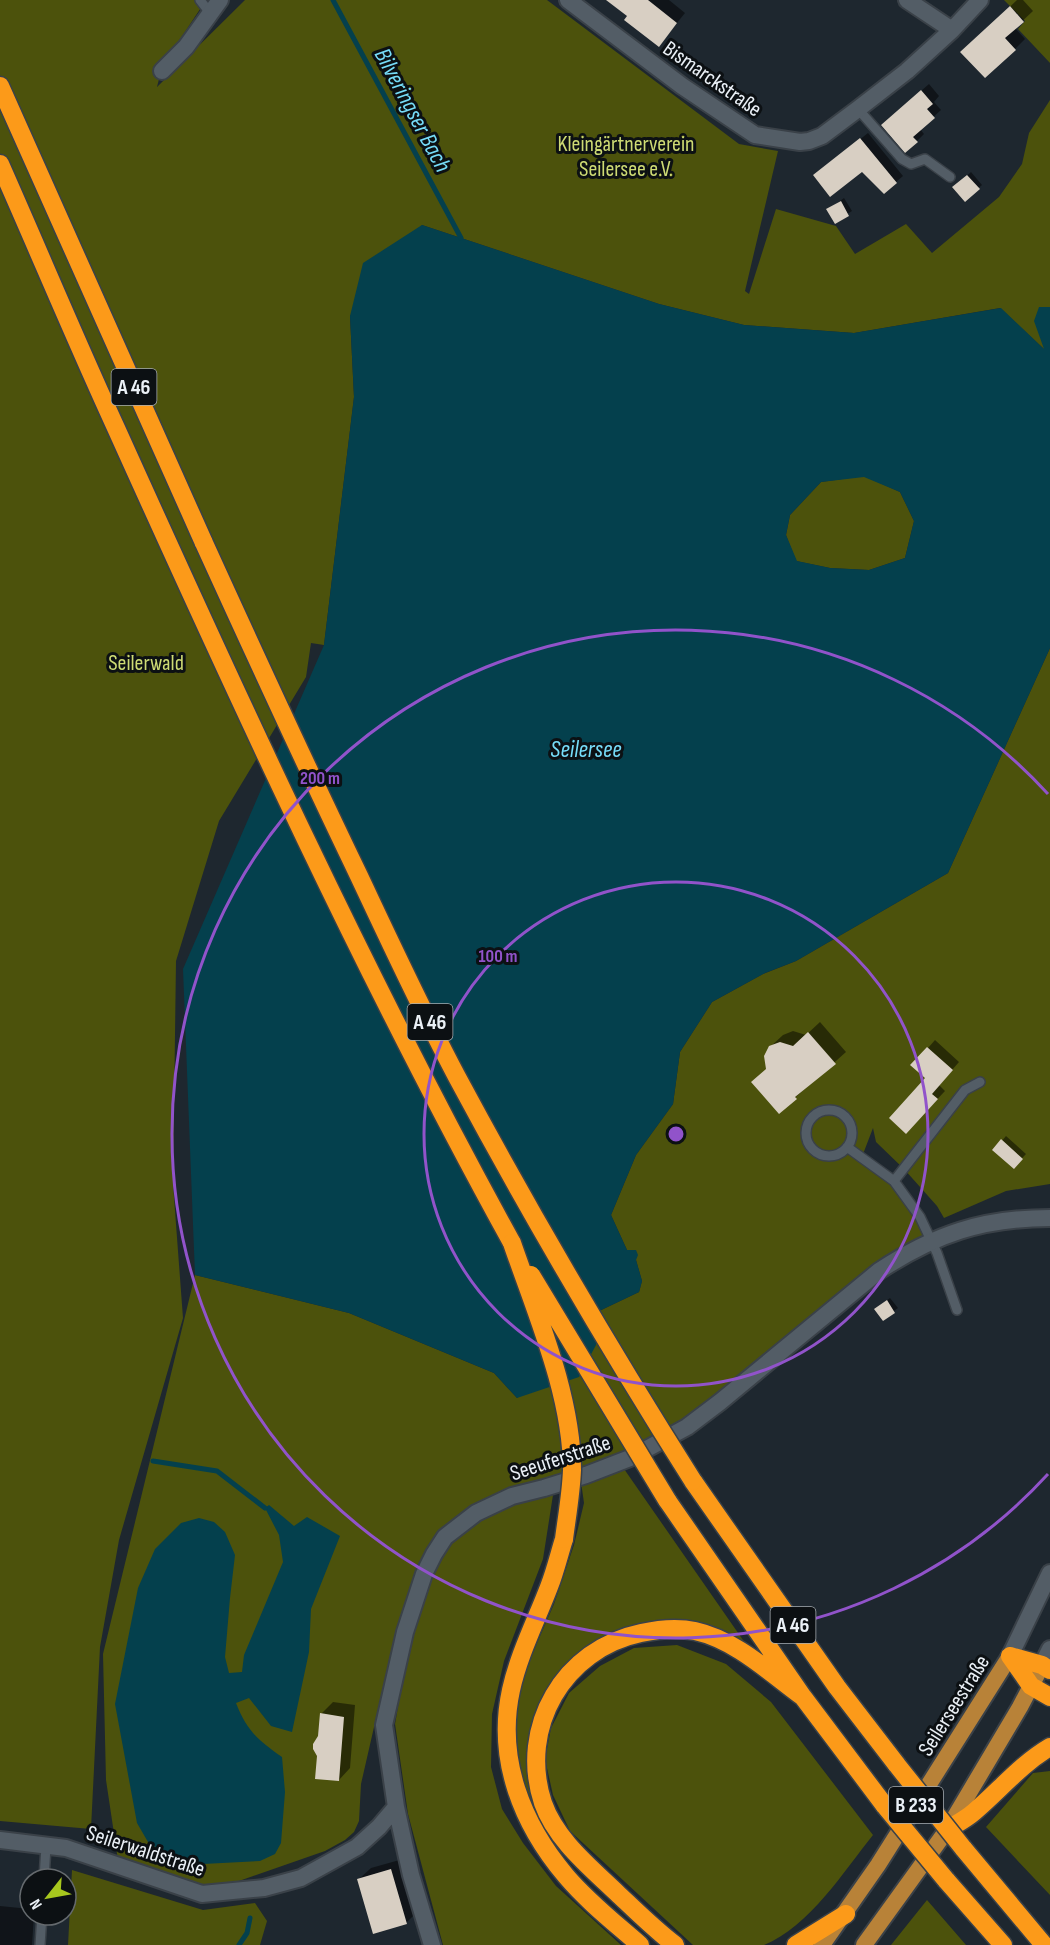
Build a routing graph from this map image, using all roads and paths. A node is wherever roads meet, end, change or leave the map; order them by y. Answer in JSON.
{"nodes":[{"id":1,"x":568,"y":0,"type":"edge"},
{"id":2,"x":907,"y":0,"type":"edge"},
{"id":3,"x":980,"y":0,"type":"edge"},
{"id":4,"x":210,"y":4,"type":"edge"},
{"id":5,"x":952,"y":30,"type":"junction"},
{"id":6,"x":162,"y":71,"type":"dead end"},
{"id":7,"x":0,"y":86,"type":"edge"},
{"id":8,"x":858,"y":109,"type":"junction"},
{"id":9,"x":0,"y":164,"type":"edge"},
{"id":10,"x":950,"y":177,"type":"dead end"},
{"id":11,"x":980,"y":1082,"type":"dead end"},
{"id":12,"x":847,"y":1147,"type":"junction"},
{"id":13,"x":894,"y":1181,"type":"junction"},
{"id":14,"x":1050,"y":1218,"type":"edge"},
{"id":15,"x":932,"y":1240,"type":"junction"},
{"id":16,"x":512,"y":1243,"type":"junction"},
{"id":17,"x":957,"y":1310,"type":"dead end"},
{"id":18,"x":1050,"y":1573,"type":"edge"},
{"id":19,"x":1010,"y":1656,"type":"junction"},
{"id":20,"x":1047,"y":1661,"type":"edge"},
{"id":21,"x":1031,"y":1686,"type":"junction"},
{"id":22,"x":803,"y":1697,"type":"junction"},
{"id":23,"x":1050,"y":1697,"type":"edge"},
{"id":24,"x":1050,"y":1747,"type":"edge"},
{"id":25,"x":396,"y":1807,"type":"junction"},
{"id":26,"x":946,"y":1830,"type":"junction"},
{"id":27,"x":0,"y":1840,"type":"edge"},
{"id":28,"x":46,"y":1846,"type":"junction"},
{"id":29,"x":45,"y":1867,"type":"edge"},
{"id":30,"x":846,"y":1914,"type":"junction"},
{"id":31,"x":41,"y":1927,"type":"edge"},
{"id":32,"x":1043,"y":1942,"type":"edge"},
{"id":33,"x":40,"y":1945,"type":"edge"},
{"id":34,"x":432,"y":1945,"type":"edge"},
{"id":35,"x":640,"y":1945,"type":"edge"},
{"id":36,"x":675,"y":1945,"type":"edge"},
{"id":37,"x":796,"y":1945,"type":"edge"},
{"id":38,"x":822,"y":1945,"type":"edge"},
{"id":39,"x":864,"y":1945,"type":"edge"},
{"id":40,"x":1003,"y":1945,"type":"edge"}],
"edges":[{"from":1,"to":8,"type":"street","name":"Bismarckstraße"},
{"from":2,"to":5,"type":"street"},
{"from":3,"to":5,"type":"street","name":"Bismarckstraße"},
{"from":4,"to":6,"type":"street"},
{"from":5,"to":8,"type":"street","name":"Bismarckstraße"},
{"from":7,"to":32,"type":"highway","number":"A 46","bridge":true},
{"from":8,"to":10,"type":"lane"},
{"from":9,"to":16,"type":"highway","number":"A 46"},
{"from":11,"to":13,"type":"lane"},
{"from":12,"to":12,"type":"lane"},
{"from":12,"to":13,"type":"lane"},
{"from":13,"to":15,"type":"lane"},
{"from":14,"to":15,"type":"street","name":"Seeuferstraße"},
{"from":15,"to":17,"type":"lane"},
{"from":15,"to":25,"type":"street","name":"Seeuferstraße"},
{"from":16,"to":22,"type":"highway","number":"A 46","bridge":true},
{"from":16,"to":35,"type":"highway","bridge":true},
{"from":18,"to":19,"type":"street","name":"Seilerseestraße"},
{"from":19,"to":20,"type":"highway"},
{"from":19,"to":21,"type":"highway"},
{"from":19,"to":30,"type":"main road","name":"Seilerseestraße","number":"B 233"},
{"from":20,"to":21,"type":"main road","number":"B 233"},
{"from":21,"to":23,"type":"highway"},
{"from":21,"to":26,"type":"main road","number":"B 233"},
{"from":22,"to":36,"type":"highway"},
{"from":22,"to":40,"type":"highway","number":"A 46","bridge":true},
{"from":24,"to":26,"type":"highway"},
{"from":25,"to":28,"type":"street","name":"Seilerwaldstraße"},
{"from":25,"to":34,"type":"street","name":"Seeuferstraße"},
{"from":26,"to":39,"type":"main road","number":"B 233"},
{"from":27,"to":28,"type":"street","name":"Seilerwaldstraße"},
{"from":28,"to":29,"type":"lane"},
{"from":30,"to":37,"type":"highway"},
{"from":30,"to":38,"type":"main road","name":"Seilerseestraße","number":"B 233"},
{"from":31,"to":33,"type":"lane"}]}
